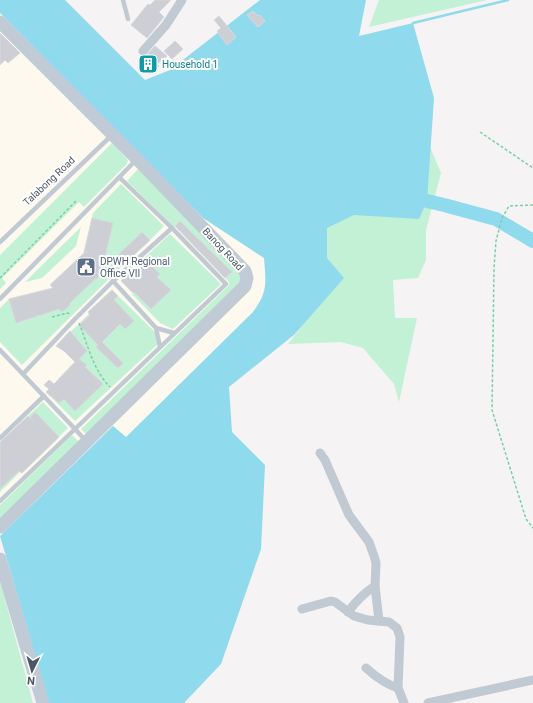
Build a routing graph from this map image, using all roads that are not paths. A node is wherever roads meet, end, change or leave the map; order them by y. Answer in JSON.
{"nodes":[{"id":1,"x":123,"y":0,"type":"edge"},
{"id":2,"x":182,"y":0,"type":"edge"},
{"id":3,"x":128,"y":19,"type":"dead end"},
{"id":4,"x":0,"y":22,"type":"edge"},
{"id":5,"x":143,"y":50,"type":"dead end"},
{"id":6,"x":112,"y":134,"type":"junction"},
{"id":7,"x":137,"y":159,"type":"junction"},
{"id":8,"x":120,"y":178,"type":"junction"},
{"id":9,"x":172,"y":228,"type":"junction"},
{"id":10,"x":0,"y":242,"type":"edge"},
{"id":11,"x":113,"y":281,"type":"junction"},
{"id":12,"x":0,"y":299,"type":"edge"},
{"id":13,"x":156,"y":328,"type":"junction"},
{"id":14,"x":174,"y":333,"type":"junction"},
{"id":15,"x":160,"y":347,"type":"junction"},
{"id":16,"x":0,"y":350,"type":"edge"},
{"id":17,"x":23,"y":374,"type":"junction"},
{"id":18,"x":44,"y":396,"type":"junction"},
{"id":19,"x":75,"y":429,"type":"junction"},
{"id":20,"x":0,"y":438,"type":"edge"},
{"id":21,"x":87,"y":442,"type":"junction"},
{"id":22,"x":320,"y":453,"type":"dead end"},
{"id":23,"x":0,"y":500,"type":"edge"},
{"id":24,"x":0,"y":527,"type":"edge"},
{"id":25,"x":0,"y":559,"type":"edge"},
{"id":26,"x":375,"y":586,"type":"junction"},
{"id":27,"x":302,"y":609,"type":"dead end"},
{"id":28,"x":348,"y":612,"type":"junction"},
{"id":29,"x":379,"y":620,"type":"junction"},
{"id":30,"x":366,"y":668,"type":"dead end"},
{"id":31,"x":533,"y":680,"type":"edge"},
{"id":32,"x":398,"y":688,"type":"junction"},
{"id":33,"x":43,"y":703,"type":"edge"},
{"id":34,"x":404,"y":703,"type":"edge"},
{"id":35,"x":428,"y":703,"type":"edge"}],
"edges":[{"from":1,"to":3,"type":"lane"},
{"from":2,"to":5,"type":"street"},
{"from":4,"to":6,"type":"street","name":"Banog Road"},
{"from":6,"to":7,"type":"street","name":"Banog Road"},
{"from":6,"to":10,"type":"lane","name":"Talabong Road"},
{"from":7,"to":8,"type":"lane"},
{"from":7,"to":21,"type":"street","name":"Banog Road"},
{"from":8,"to":9,"type":"lane"},
{"from":8,"to":12,"type":"lane"},
{"from":9,"to":11,"type":"lane"},
{"from":9,"to":14,"type":"lane"},
{"from":11,"to":13,"type":"lane"},
{"from":11,"to":17,"type":"lane"},
{"from":13,"to":14,"type":"lane"},
{"from":13,"to":15,"type":"lane"},
{"from":14,"to":15,"type":"lane"},
{"from":15,"to":19,"type":"lane"},
{"from":16,"to":17,"type":"lane"},
{"from":17,"to":18,"type":"lane"},
{"from":18,"to":19,"type":"lane"},
{"from":18,"to":20,"type":"lane"},
{"from":19,"to":21,"type":"lane"},
{"from":19,"to":23,"type":"lane"},
{"from":21,"to":24,"type":"street","name":"Banog Road"},
{"from":22,"to":26,"type":"street"},
{"from":25,"to":33,"type":"street"},
{"from":26,"to":28,"type":"street"},
{"from":26,"to":29,"type":"street"},
{"from":27,"to":28,"type":"street"},
{"from":28,"to":29,"type":"street"},
{"from":29,"to":32,"type":"street"},
{"from":30,"to":32,"type":"street"},
{"from":31,"to":35,"type":"street"},
{"from":32,"to":34,"type":"street"}]}
